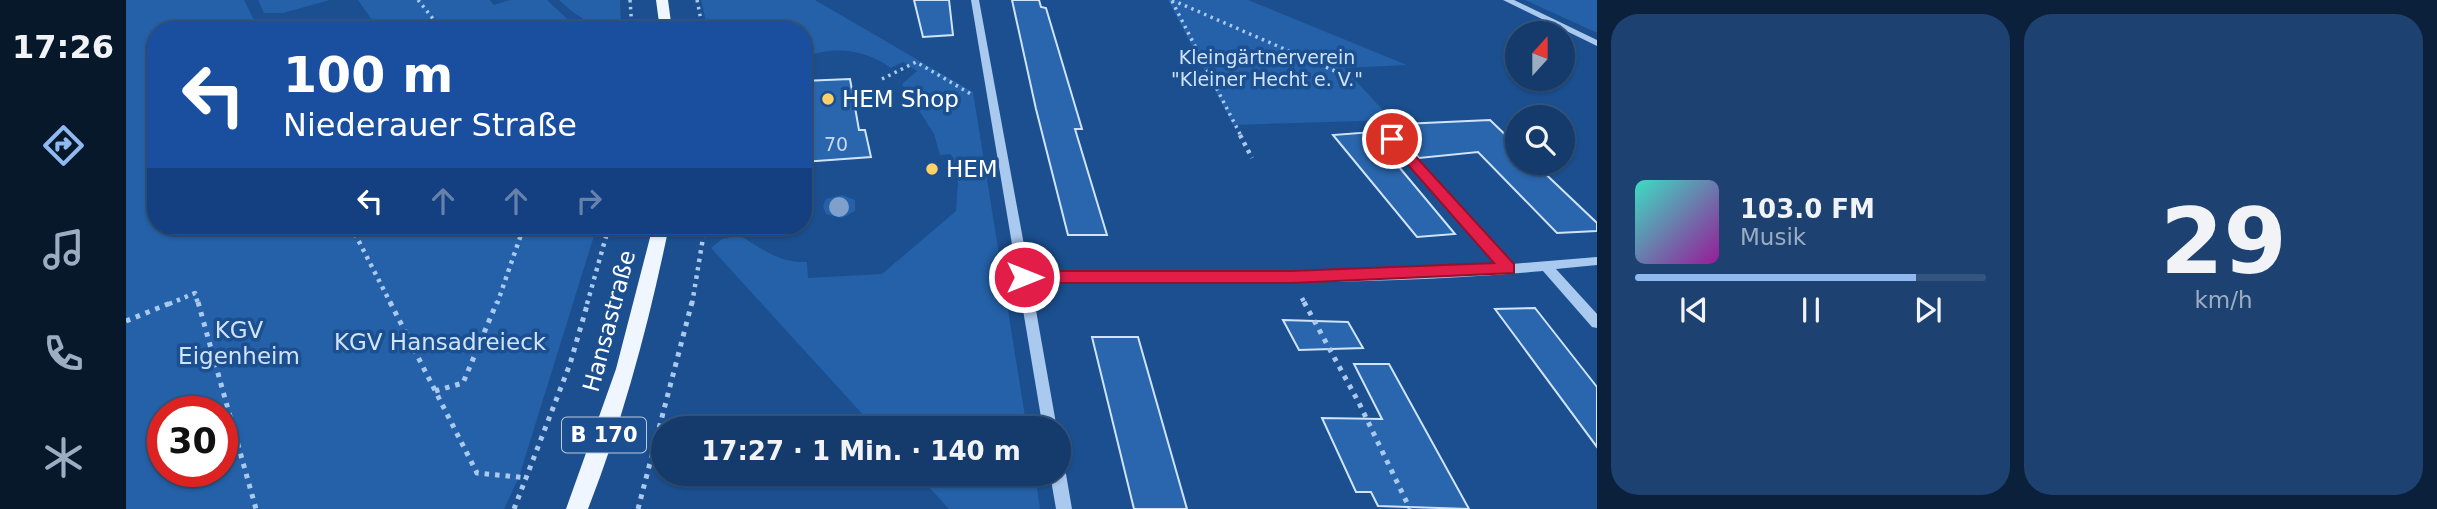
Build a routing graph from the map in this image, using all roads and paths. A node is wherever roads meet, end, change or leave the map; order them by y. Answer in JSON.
{"nodes":[{"id":1,"x":418,"y":0,"type":"edge"},
{"id":2,"x":630,"y":0,"type":"edge"},
{"id":3,"x":662,"y":0,"type":"edge"},
{"id":4,"x":696,"y":0,"type":"edge"},
{"id":5,"x":975,"y":0,"type":"edge"},
{"id":6,"x":1172,"y":0,"type":"edge"},
{"id":7,"x":1507,"y":0,"type":"edge"},
{"id":8,"x":435,"y":21,"type":"edge"},
{"id":9,"x":631,"y":21,"type":"edge"},
{"id":10,"x":665,"y":21,"type":"edge"},
{"id":11,"x":700,"y":21,"type":"edge"},
{"id":12,"x":1597,"y":43,"type":"edge"},
{"id":13,"x":1344,"y":75,"type":"dead end"},
{"id":14,"x":882,"y":79,"type":"dead end"},
{"id":15,"x":989,"y":95,"type":"junction"},
{"id":16,"x":1392,"y":139,"type":"dead end"},
{"id":17,"x":1252,"y":158,"type":"dead end"},
{"id":18,"x":356,"y":235,"type":"edge"},
{"id":19,"x":521,"y":235,"type":"edge"},
{"id":20,"x":606,"y":235,"type":"edge"},
{"id":21,"x":659,"y":235,"type":"edge"},
{"id":22,"x":704,"y":235,"type":"edge"},
{"id":23,"x":1597,"y":261,"type":"edge"},
{"id":24,"x":1547,"y":267,"type":"junction"},
{"id":25,"x":1508,"y":269,"type":"junction"},
{"id":26,"x":1024,"y":277,"type":"junction"},
{"id":27,"x":1291,"y":277,"type":"junction"},
{"id":28,"x":126,"y":321,"type":"edge"},
{"id":29,"x":1597,"y":324,"type":"edge"},
{"id":30,"x":435,"y":391,"type":"junction"},
{"id":31,"x":1048,"y":416,"type":"edge"},
{"id":32,"x":528,"y":478,"type":"junction"},
{"id":33,"x":1060,"y":486,"type":"edge"},
{"id":34,"x":256,"y":509,"type":"edge"},
{"id":35,"x":514,"y":509,"type":"edge"},
{"id":36,"x":577,"y":509,"type":"edge"},
{"id":37,"x":638,"y":509,"type":"edge"},
{"id":38,"x":1064,"y":509,"type":"edge"},
{"id":39,"x":1409,"y":509,"type":"edge"}],
"edges":[{"from":1,"to":8,"type":"path"},
{"from":2,"to":9,"type":"path"},
{"from":3,"to":10,"type":"main road"},
{"from":4,"to":11,"type":"path"},
{"from":5,"to":15,"type":"street"},
{"from":6,"to":13,"type":"path"},
{"from":6,"to":17,"type":"path"},
{"from":7,"to":12,"type":"street"},
{"from":14,"to":15,"type":"path"},
{"from":15,"to":26,"type":"street"},
{"from":16,"to":25,"type":"street"},
{"from":18,"to":30,"type":"path"},
{"from":19,"to":30,"type":"path"},
{"from":20,"to":32,"type":"path"},
{"from":21,"to":36,"type":"main road","name":"Hansastraße","number":"B 170"},
{"from":22,"to":37,"type":"path"},
{"from":23,"to":24,"type":"street"},
{"from":24,"to":25,"type":"street"},
{"from":24,"to":29,"type":"street"},
{"from":25,"to":27,"type":"street"},
{"from":26,"to":27,"type":"street"},
{"from":26,"to":31,"type":"street"},
{"from":27,"to":39,"type":"path"},
{"from":28,"to":34,"type":"path"},
{"from":30,"to":32,"type":"path"},
{"from":32,"to":35,"type":"path"},
{"from":33,"to":38,"type":"street"}]}
